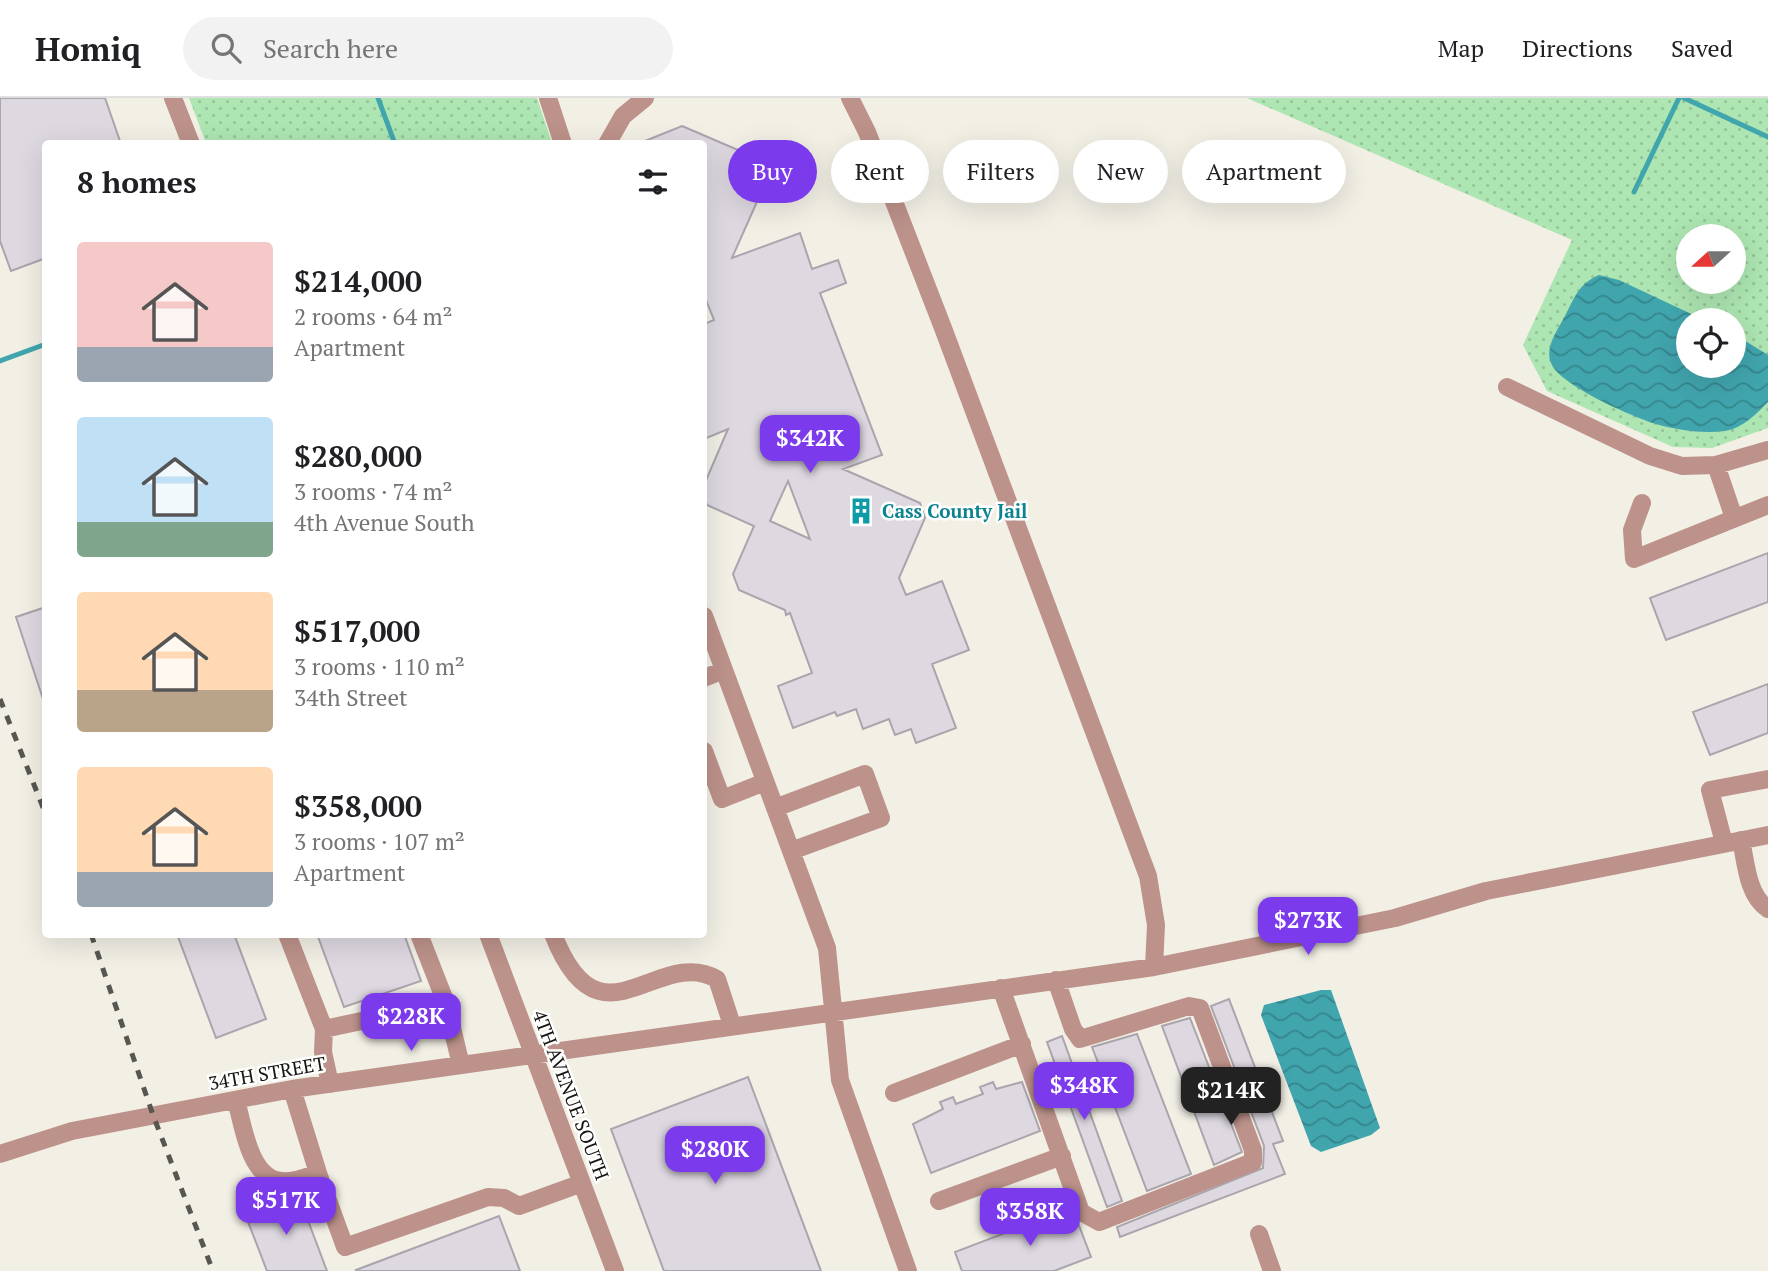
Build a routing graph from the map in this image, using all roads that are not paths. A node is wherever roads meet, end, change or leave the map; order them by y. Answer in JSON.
{"nodes":[{"id":1,"x":173,"y":98,"type":"edge"},
{"id":2,"x":548,"y":98,"type":"edge"},
{"id":3,"x":645,"y":98,"type":"edge"},
{"id":4,"x":850,"y":98,"type":"edge"},
{"id":5,"x":189,"y":140,"type":"edge"},
{"id":6,"x":562,"y":140,"type":"edge"},
{"id":7,"x":609,"y":140,"type":"edge"},
{"id":8,"x":1507,"y":387,"type":"dead end"},
{"id":9,"x":1768,"y":450,"type":"edge"},
{"id":10,"x":1716,"y":465,"type":"junction"},
{"id":11,"x":1642,"y":503,"type":"dead end"},
{"id":12,"x":1768,"y":505,"type":"edge"},
{"id":13,"x":1734,"y":518,"type":"junction"},
{"id":14,"x":707,"y":624,"type":"edge"},
{"id":15,"x":724,"y":670,"type":"junction"},
{"id":16,"x":707,"y":677,"type":"edge"},
{"id":17,"x":707,"y":759,"type":"edge"},
{"id":18,"x":1768,"y":779,"type":"edge"},
{"id":19,"x":765,"y":782,"type":"junction"},
{"id":20,"x":775,"y":808,"type":"junction"},
{"id":21,"x":1768,"y":835,"type":"edge"},
{"id":22,"x":1732,"y":842,"type":"junction"},
{"id":23,"x":791,"y":851,"type":"junction"},
{"id":24,"x":1768,"y":909,"type":"edge"},
{"id":25,"x":289,"y":938,"type":"edge"},
{"id":26,"x":421,"y":938,"type":"edge"},
{"id":27,"x":490,"y":938,"type":"edge"},
{"id":28,"x":554,"y":938,"type":"edge"},
{"id":29,"x":1154,"y":967,"type":"junction"},
{"id":30,"x":1056,"y":980,"type":"junction"},
{"id":31,"x":1001,"y":988,"type":"junction"},
{"id":32,"x":446,"y":1003,"type":"junction"},
{"id":33,"x":836,"y":1011,"type":"junction"},
{"id":34,"x":732,"y":1025,"type":"junction"},
{"id":35,"x":324,"y":1029,"type":"junction"},
{"id":36,"x":1022,"y":1044,"type":"junction"},
{"id":37,"x":533,"y":1054,"type":"junction"},
{"id":38,"x":461,"y":1065,"type":"junction"},
{"id":39,"x":330,"y":1084,"type":"junction"},
{"id":40,"x":292,"y":1089,"type":"junction"},
{"id":41,"x":894,"y":1093,"type":"dead end"},
{"id":42,"x":236,"y":1100,"type":"junction"},
{"id":43,"x":0,"y":1154,"type":"edge"},
{"id":44,"x":1062,"y":1156,"type":"junction"},
{"id":45,"x":317,"y":1173,"type":"junction"},
{"id":46,"x":582,"y":1183,"type":"junction"},
{"id":47,"x":939,"y":1201,"type":"dead end"},
{"id":48,"x":1258,"y":1234,"type":"dead end"},
{"id":49,"x":615,"y":1271,"type":"edge"},
{"id":50,"x":908,"y":1271,"type":"edge"},
{"id":51,"x":1272,"y":1271,"type":"edge"}],
"edges":[{"from":1,"to":5,"type":"street"},
{"from":2,"to":6,"type":"street"},
{"from":3,"to":7,"type":"street"},
{"from":4,"to":29,"type":"street"},
{"from":8,"to":10,"type":"street"},
{"from":9,"to":10,"type":"street"},
{"from":10,"to":13,"type":"street"},
{"from":11,"to":13,"type":"street"},
{"from":12,"to":13,"type":"street"},
{"from":14,"to":15,"type":"street"},
{"from":15,"to":16,"type":"street"},
{"from":15,"to":19,"type":"street"},
{"from":17,"to":19,"type":"street"},
{"from":18,"to":22,"type":"street"},
{"from":19,"to":20,"type":"street"},
{"from":20,"to":23,"type":"street"},
{"from":20,"to":23,"type":"street"},
{"from":21,"to":22,"type":"street","name":"34TH STREET"},
{"from":22,"to":24,"type":"street"},
{"from":22,"to":29,"type":"street","name":"34TH STREET"},
{"from":23,"to":33,"type":"street"},
{"from":25,"to":35,"type":"street"},
{"from":26,"to":32,"type":"street"},
{"from":27,"to":37,"type":"street","name":"4TH AVENUE SOUTH"},
{"from":28,"to":34,"type":"street"},
{"from":29,"to":30,"type":"street","name":"34TH STREET"},
{"from":30,"to":31,"type":"street","name":"34TH STREET"},
{"from":30,"to":44,"type":"street"},
{"from":31,"to":33,"type":"street","name":"34TH STREET"},
{"from":31,"to":36,"type":"street"},
{"from":32,"to":35,"type":"street"},
{"from":32,"to":38,"type":"street"},
{"from":33,"to":34,"type":"street","name":"34TH STREET"},
{"from":33,"to":50,"type":"street"},
{"from":34,"to":37,"type":"street","name":"34TH STREET"},
{"from":35,"to":39,"type":"street"},
{"from":36,"to":41,"type":"street"},
{"from":36,"to":44,"type":"street"},
{"from":37,"to":38,"type":"street","name":"34TH STREET"},
{"from":37,"to":46,"type":"street","name":"4TH AVENUE SOUTH"},
{"from":38,"to":39,"type":"street","name":"34TH STREET"},
{"from":39,"to":40,"type":"street","name":"34TH STREET"},
{"from":40,"to":42,"type":"street","name":"34TH STREET"},
{"from":40,"to":45,"type":"street"},
{"from":42,"to":43,"type":"street","name":"34TH STREET"},
{"from":42,"to":45,"type":"street"},
{"from":44,"to":47,"type":"street"},
{"from":45,"to":46,"type":"street"},
{"from":46,"to":49,"type":"street","name":"4TH AVENUE SOUTH"},
{"from":48,"to":51,"type":"street"}]}
